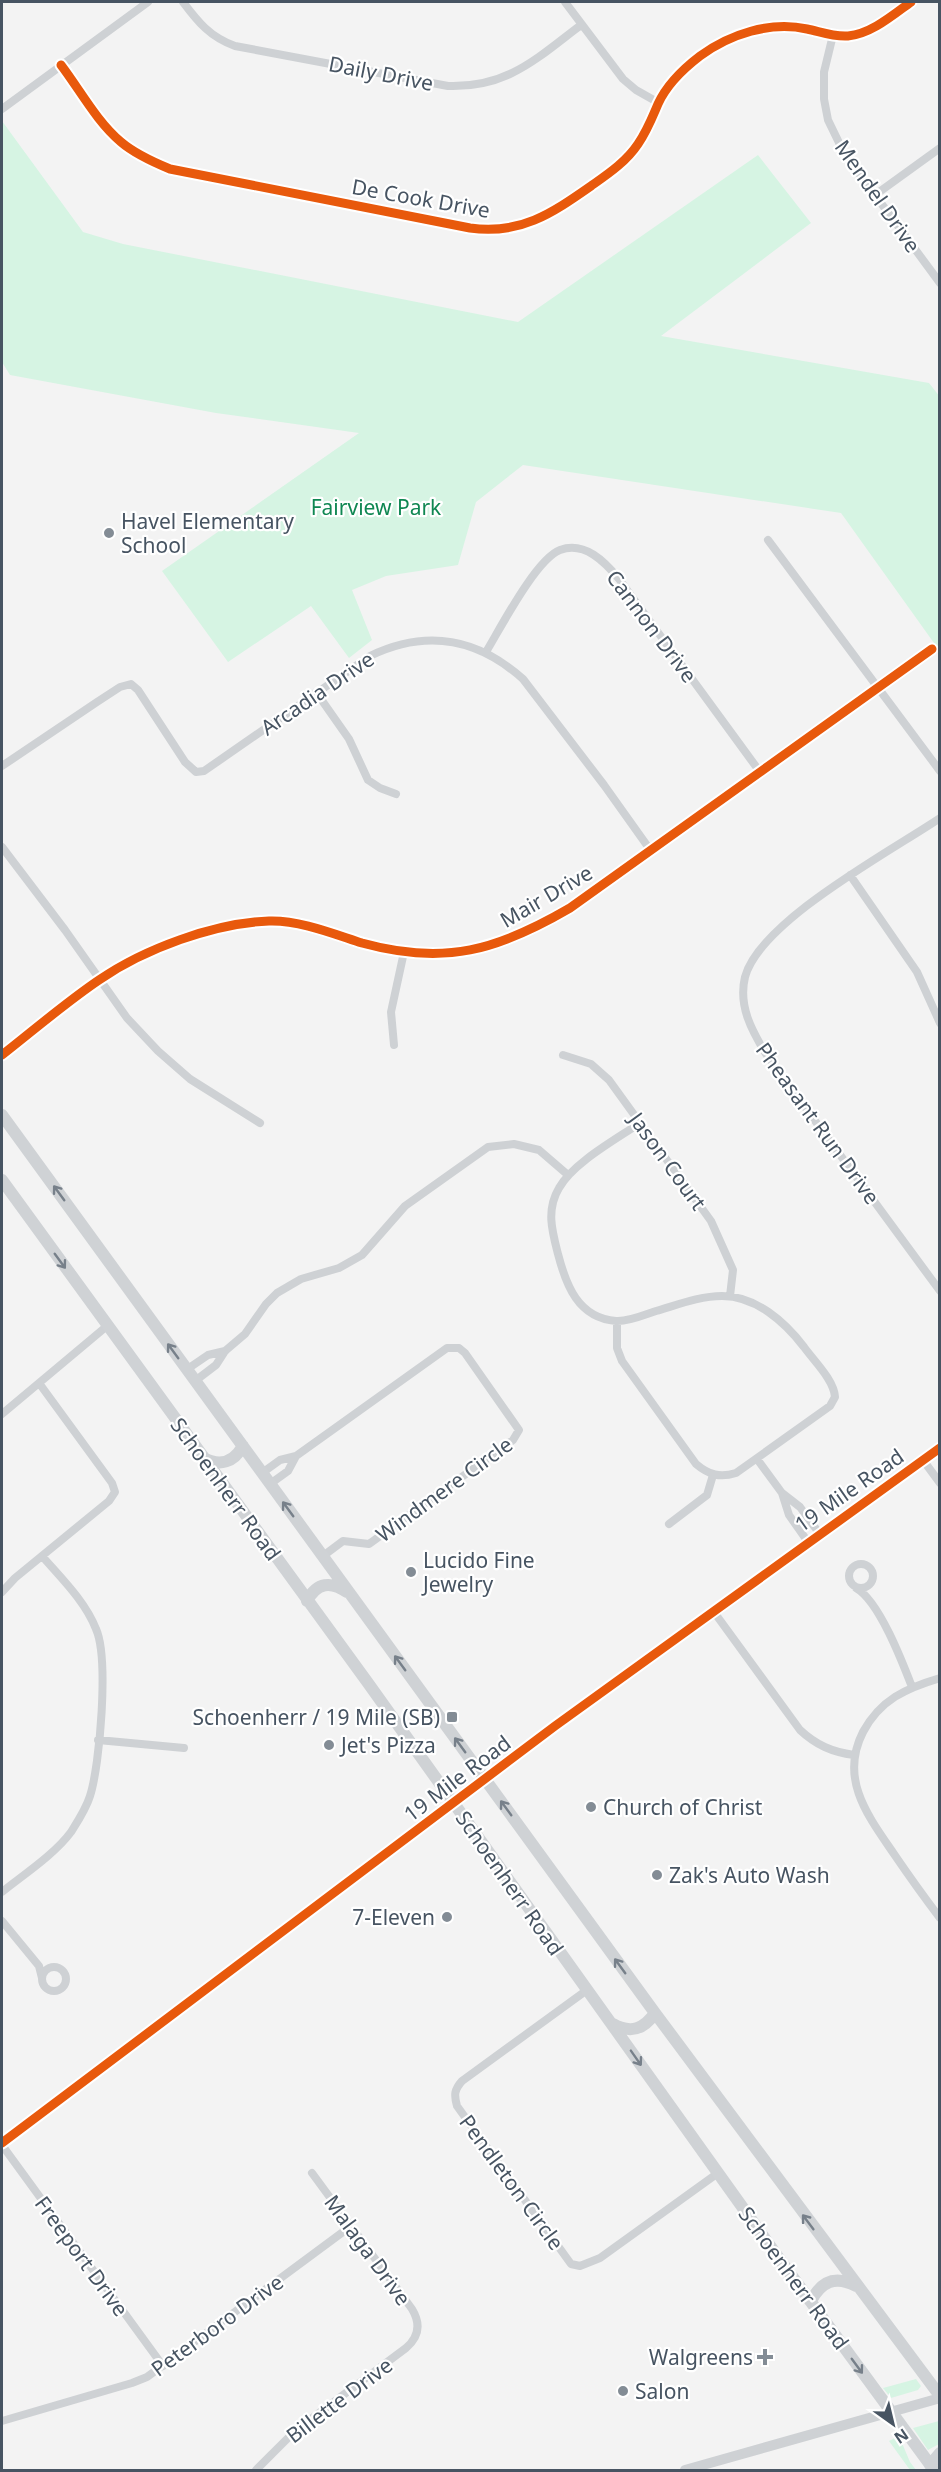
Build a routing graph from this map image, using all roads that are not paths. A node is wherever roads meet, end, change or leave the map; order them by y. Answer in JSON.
{"nodes":[{"id":1,"x":148,"y":2,"type":"edge"},
{"id":2,"x":183,"y":2,"type":"edge"},
{"id":3,"x":565,"y":2,"type":"edge"},
{"id":4,"x":911,"y":2,"type":"edge"},
{"id":5,"x":581,"y":25,"type":"junction"},
{"id":6,"x":833,"y":35,"type":"junction"},
{"id":7,"x":61,"y":65,"type":"junction"},
{"id":8,"x":659,"y":103,"type":"junction"},
{"id":9,"x":2,"y":109,"type":"edge"},
{"id":10,"x":939,"y":148,"type":"edge"},
{"id":11,"x":875,"y":195,"type":"junction"},
{"id":12,"x":939,"y":283,"type":"edge"},
{"id":13,"x":768,"y":540,"type":"dead end"},
{"id":14,"x":932,"y":649,"type":"dead end"},
{"id":15,"x":486,"y":652,"type":"junction"},
{"id":16,"x":876,"y":688,"type":"junction"},
{"id":17,"x":316,"y":692,"type":"junction"},
{"id":18,"x":2,"y":766,"type":"edge"},
{"id":19,"x":939,"y":771,"type":"edge"},
{"id":20,"x":760,"y":772,"type":"junction"},
{"id":21,"x":396,"y":794,"type":"dead end"},
{"id":22,"x":939,"y":818,"type":"edge"},
{"id":23,"x":2,"y":847,"type":"edge"},
{"id":24,"x":651,"y":851,"type":"junction"},
{"id":25,"x":850,"y":875,"type":"junction"},
{"id":26,"x":404,"y":952,"type":"junction"},
{"id":27,"x":100,"y":979,"type":"junction"},
{"id":28,"x":939,"y":1023,"type":"edge"},
{"id":29,"x":394,"y":1045,"type":"dead end"},
{"id":30,"x":2,"y":1055,"type":"edge"},
{"id":31,"x":563,"y":1055,"type":"dead end"},
{"id":32,"x":2,"y":1115,"type":"edge"},
{"id":33,"x":260,"y":1123,"type":"dead end"},
{"id":34,"x":640,"y":1123,"type":"junction"},
{"id":35,"x":568,"y":1175,"type":"junction"},
{"id":36,"x":2,"y":1180,"type":"edge"},
{"id":37,"x":939,"y":1291,"type":"edge"},
{"id":38,"x":730,"y":1296,"type":"junction"},
{"id":39,"x":617,"y":1322,"type":"junction"},
{"id":40,"x":107,"y":1326,"type":"junction"},
{"id":41,"x":225,"y":1351,"type":"junction"},
{"id":42,"x":186,"y":1370,"type":"junction"},
{"id":43,"x":195,"y":1381,"type":"junction"},
{"id":44,"x":39,"y":1383,"type":"junction"},
{"id":45,"x":2,"y":1414,"type":"edge"},
{"id":46,"x":243,"y":1446,"type":"junction"},
{"id":47,"x":939,"y":1448,"type":"edge"},
{"id":48,"x":296,"y":1456,"type":"junction"},
{"id":49,"x":203,"y":1458,"type":"junction"},
{"id":50,"x":757,"y":1459,"type":"junction"},
{"id":51,"x":923,"y":1460,"type":"junction"},
{"id":52,"x":262,"y":1473,"type":"junction"},
{"id":53,"x":713,"y":1475,"type":"junction"},
{"id":54,"x":939,"y":1483,"type":"edge"},
{"id":55,"x":270,"y":1484,"type":"junction"},
{"id":56,"x":782,"y":1493,"type":"junction"},
{"id":57,"x":669,"y":1524,"type":"dead end"},
{"id":58,"x":819,"y":1533,"type":"junction"},
{"id":59,"x":808,"y":1542,"type":"junction"},
{"id":60,"x":42,"y":1556,"type":"junction"},
{"id":61,"x":322,"y":1556,"type":"junction"},
{"id":62,"x":871,"y":1583,"type":"junction"},
{"id":63,"x":856,"y":1588,"type":"junction"},
{"id":64,"x":2,"y":1592,"type":"edge"},
{"id":65,"x":348,"y":1592,"type":"junction"},
{"id":66,"x":868,"y":1598,"type":"junction"},
{"id":67,"x":307,"y":1601,"type":"junction"},
{"id":68,"x":714,"y":1612,"type":"junction"},
{"id":69,"x":939,"y":1678,"type":"edge"},
{"id":70,"x":912,"y":1687,"type":"junction"},
{"id":71,"x":98,"y":1740,"type":"junction"},
{"id":72,"x":184,"y":1748,"type":"dead end"},
{"id":73,"x":854,"y":1755,"type":"junction"},
{"id":74,"x":486,"y":1780,"type":"junction"},
{"id":75,"x":454,"y":1803,"type":"junction"},
{"id":76,"x":2,"y":1892,"type":"edge"},
{"id":77,"x":939,"y":1918,"type":"edge"},
{"id":78,"x":2,"y":1921,"type":"edge"},
{"id":79,"x":39,"y":1966,"type":"junction"},
{"id":80,"x":52,"y":1967,"type":"junction"},
{"id":81,"x":42,"y":1978,"type":"junction"},
{"id":82,"x":587,"y":1990,"type":"junction"},
{"id":83,"x":655,"y":2013,"type":"junction"},
{"id":84,"x":611,"y":2023,"type":"junction"},
{"id":85,"x":2,"y":2144,"type":"edge"},
{"id":86,"x":312,"y":2173,"type":"dead end"},
{"id":87,"x":718,"y":2173,"type":"junction"},
{"id":88,"x":351,"y":2226,"type":"junction"},
{"id":89,"x":857,"y":2287,"type":"junction"},
{"id":90,"x":811,"y":2301,"type":"junction"},
{"id":91,"x":418,"y":2328,"type":"joint"},
{"id":92,"x":163,"y":2366,"type":"junction"},
{"id":93,"x":939,"y":2397,"type":"edge"},
{"id":94,"x":891,"y":2412,"type":"junction"},
{"id":95,"x":2,"y":2421,"type":"edge"},
{"id":96,"x":939,"y":2453,"type":"edge"},
{"id":97,"x":932,"y":2468,"type":"edge"},
{"id":98,"x":256,"y":2470,"type":"edge"},
{"id":99,"x":685,"y":2470,"type":"edge"}],
"edges":[{"from":1,"to":7,"type":"street"},
{"from":2,"to":5,"type":"street","name":"Daily Drive"},
{"from":3,"to":5,"type":"street"},
{"from":4,"to":6,"type":"street","name":"De Cook Drive"},
{"from":5,"to":8,"type":"street"},
{"from":6,"to":8,"type":"street","name":"De Cook Drive"},
{"from":6,"to":11,"type":"street","name":"Mendel Drive"},
{"from":7,"to":8,"type":"street","name":"De Cook Drive"},
{"from":7,"to":9,"type":"street"},
{"from":10,"to":11,"type":"street"},
{"from":11,"to":12,"type":"street","name":"Mendel Drive"},
{"from":13,"to":16,"type":"street"},
{"from":14,"to":16,"type":"street","name":"Mair Drive"},
{"from":15,"to":17,"type":"street","name":"Arcadia Drive"},
{"from":15,"to":20,"type":"street","name":"Cannon Drive"},
{"from":15,"to":24,"type":"street","name":"Arcadia Drive"},
{"from":16,"to":19,"type":"street"},
{"from":16,"to":20,"type":"street","name":"Mair Drive"},
{"from":17,"to":18,"type":"street","name":"Arcadia Drive"},
{"from":17,"to":21,"type":"street"},
{"from":20,"to":24,"type":"street","name":"Mair Drive"},
{"from":22,"to":25,"type":"street","name":"Pheasant Run Drive"},
{"from":23,"to":27,"type":"street"},
{"from":24,"to":26,"type":"street","name":"Mair Drive"},
{"from":25,"to":28,"type":"street"},
{"from":25,"to":37,"type":"street","name":"Pheasant Run Drive"},
{"from":26,"to":27,"type":"street","name":"Mair Drive"},
{"from":26,"to":29,"type":"street"},
{"from":27,"to":30,"type":"street","name":"Mair Drive"},
{"from":27,"to":33,"type":"street"},
{"from":31,"to":34,"type":"street","name":"Jason Court"},
{"from":42,"to":32,"type":"main road","name":"Schoenherr Road","one_way":true},
{"from":34,"to":35,"type":"street"},
{"from":34,"to":38,"type":"street","name":"Jason Court"},
{"from":35,"to":39,"type":"street"},
{"from":35,"to":41,"type":"street"},
{"from":36,"to":40,"type":"main road","name":"Schoenherr Road","one_way":true},
{"from":38,"to":39,"type":"street"},
{"from":38,"to":50,"type":"street"},
{"from":39,"to":53,"type":"street"},
{"from":40,"to":44,"type":"street"},
{"from":40,"to":49,"type":"main road","name":"Schoenherr Road"},
{"from":41,"to":42,"type":"street"},
{"from":41,"to":43,"type":"street"},
{"from":42,"to":43,"type":"main road","name":"Schoenherr Road"},
{"from":43,"to":46,"type":"main road","name":"Schoenherr Road"},
{"from":44,"to":45,"type":"street"},
{"from":44,"to":60,"type":"street"},
{"from":46,"to":49,"type":"main road"},
{"from":46,"to":52,"type":"main road","name":"Schoenherr Road"},
{"from":47,"to":51,"type":"street","name":"19 Mile Road"},
{"from":48,"to":52,"type":"street","name":"Windmere Circle"},
{"from":48,"to":55,"type":"street","name":"Windmere Circle"},
{"from":48,"to":61,"type":"street","name":"Windmere Circle"},
{"from":49,"to":67,"type":"main road","name":"Schoenherr Road"},
{"from":50,"to":53,"type":"street"},
{"from":50,"to":56,"type":"street"},
{"from":51,"to":54,"type":"street"},
{"from":51,"to":58,"type":"street","name":"19 Mile Road"},
{"from":52,"to":55,"type":"main road","name":"Schoenherr Road"},
{"from":53,"to":57,"type":"street"},
{"from":61,"to":55,"type":"main road","name":"Schoenherr Road","one_way":true},
{"from":56,"to":58,"type":"street"},
{"from":56,"to":59,"type":"street"},
{"from":58,"to":59,"type":"street","name":"19 Mile Road"},
{"from":59,"to":68,"type":"street","name":"19 Mile Road"},
{"from":60,"to":64,"type":"street"},
{"from":60,"to":71,"type":"street"},
{"from":61,"to":65,"type":"main road","name":"Schoenherr Road"},
{"from":62,"to":63,"type":"street"},
{"from":62,"to":63,"type":"street"},
{"from":62,"to":66,"type":"street"},
{"from":63,"to":66,"type":"street"},
{"from":65,"to":67,"type":"main road"},
{"from":74,"to":65,"type":"main road","name":"Schoenherr Road","one_way":true},
{"from":66,"to":70,"type":"street"},
{"from":67,"to":75,"type":"main road","name":"Schoenherr Road"},
{"from":68,"to":73,"type":"street"},
{"from":68,"to":74,"type":"street","name":"19 Mile Road"},
{"from":69,"to":70,"type":"street"},
{"from":70,"to":73,"type":"street"},
{"from":71,"to":72,"type":"street"},
{"from":71,"to":76,"type":"street"},
{"from":73,"to":77,"type":"street"},
{"from":74,"to":75,"type":"street","name":"19 Mile Road"},
{"from":83,"to":74,"type":"main road","name":"Schoenherr Road","one_way":true},
{"from":75,"to":82,"type":"main road","name":"Schoenherr Road"},
{"from":75,"to":85,"type":"street","name":"19 Mile Road"},
{"from":78,"to":79,"type":"street"},
{"from":79,"to":80,"type":"street"},
{"from":79,"to":81,"type":"street"},
{"from":80,"to":81,"type":"street"},
{"from":80,"to":81,"type":"street"},
{"from":82,"to":84,"type":"main road","name":"Schoenherr Road"},
{"from":82,"to":87,"type":"street","name":"Pendleton Circle"},
{"from":83,"to":84,"type":"main road"},
{"from":89,"to":83,"type":"main road","name":"Schoenherr Road","one_way":true},
{"from":84,"to":87,"type":"main road","name":"Schoenherr Road","one_way":true},
{"from":85,"to":92,"type":"street","name":"Freeport Drive"},
{"from":86,"to":88,"type":"street","name":"Malaga Drive"},
{"from":87,"to":90,"type":"main road","name":"Schoenherr Road"},
{"from":88,"to":91,"type":"street","name":"Malaga Drive"},
{"from":88,"to":92,"type":"street","name":"Peterboro Drive"},
{"from":89,"to":90,"type":"main road"},
{"from":89,"to":93,"type":"main road","name":"Schoenherr Road"},
{"from":90,"to":94,"type":"main road","name":"Schoenherr Road","one_way":true},
{"from":91,"to":98,"type":"street","name":"Billette Drive"},
{"from":92,"to":95,"type":"street","name":"Peterboro Drive"},
{"from":93,"to":94,"type":"street"},
{"from":94,"to":97,"type":"main road","name":"Schoenherr Road"},
{"from":94,"to":99,"type":"street"},
{"from":96,"to":97,"type":"main road"}]}
